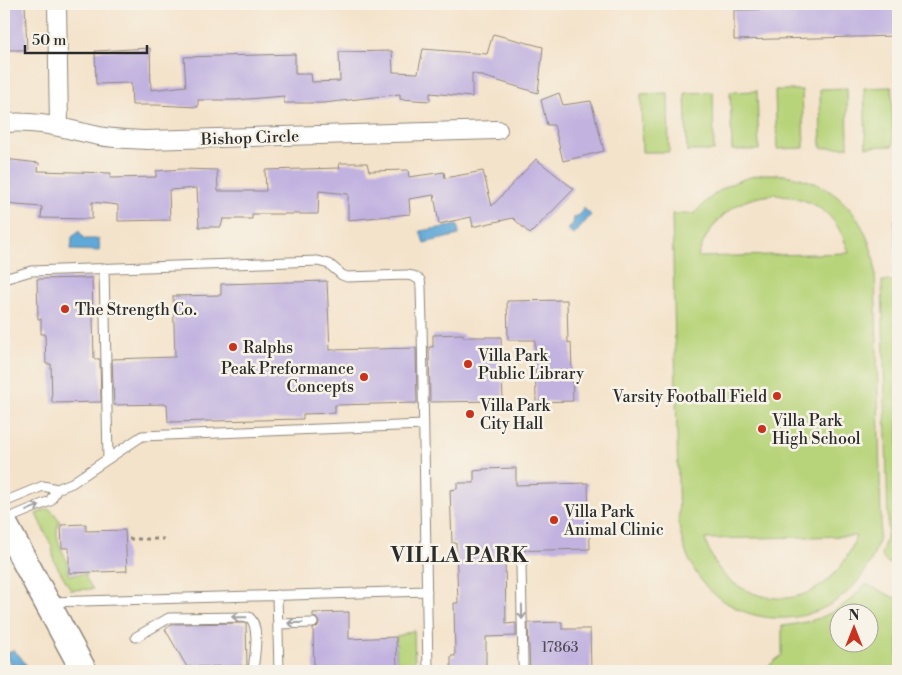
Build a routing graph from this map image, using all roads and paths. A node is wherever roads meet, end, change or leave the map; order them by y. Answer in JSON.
{"nodes":[{"id":1,"x":57,"y":4,"type":"edge"},
{"id":2,"x":4,"y":123,"type":"edge"},
{"id":3,"x":60,"y":126,"type":"junction"},
{"id":4,"x":498,"y":130,"type":"dead end"},
{"id":5,"x":104,"y":268,"type":"junction"},
{"id":6,"x":4,"y":279,"type":"edge"},
{"id":7,"x":424,"y":425,"type":"junction"},
{"id":8,"x":108,"y":459,"type":"junction"},
{"id":9,"x":57,"y":489,"type":"junction"},
{"id":10,"x":4,"y":502,"type":"edge"},
{"id":11,"x":4,"y":522,"type":"edge"},
{"id":12,"x":164,"y":539,"type":"dead end"},
{"id":13,"x":129,"y":540,"type":"dead end"},
{"id":14,"x":522,"y":564,"type":"dead end"},
{"id":15,"x":427,"y":591,"type":"junction"},
{"id":16,"x":277,"y":595,"type":"junction"},
{"id":17,"x":46,"y":602,"type":"junction"},
{"id":18,"x":313,"y":623,"type":"dead end"},
{"id":19,"x":278,"y":624,"type":"junction"},
{"id":20,"x":136,"y":637,"type":"dead end"},
{"id":21,"x":523,"y":664,"type":"dead end"},
{"id":22,"x":84,"y":671,"type":"edge"},
{"id":23,"x":253,"y":671,"type":"edge"},
{"id":24,"x":279,"y":671,"type":"edge"},
{"id":25,"x":428,"y":671,"type":"edge"}],
"edges":[{"from":1,"to":3,"type":"street"},
{"from":2,"to":3,"type":"street","name":"Bishop Circle"},
{"from":3,"to":4,"type":"street","name":"Bishop Circle"},
{"from":5,"to":6,"type":"lane"},
{"from":5,"to":7,"type":"lane"},
{"from":5,"to":8,"type":"lane"},
{"from":7,"to":8,"type":"lane"},
{"from":7,"to":15,"type":"lane"},
{"from":8,"to":9,"type":"lane"},
{"from":9,"to":10,"type":"lane"},
{"from":11,"to":9,"type":"lane","one_way":true},
{"from":11,"to":17,"type":"main road"},
{"from":12,"to":13,"type":"path"},
{"from":14,"to":21,"type":"lane","one_way":true},
{"from":15,"to":16,"type":"lane"},
{"from":15,"to":25,"type":"lane"},
{"from":16,"to":17,"type":"lane"},
{"from":16,"to":19,"type":"lane"},
{"from":17,"to":22,"type":"main road"},
{"from":18,"to":19,"type":"lane","one_way":true},
{"from":19,"to":24,"type":"lane"},
{"from":23,"to":20,"type":"lane","one_way":true}]}
